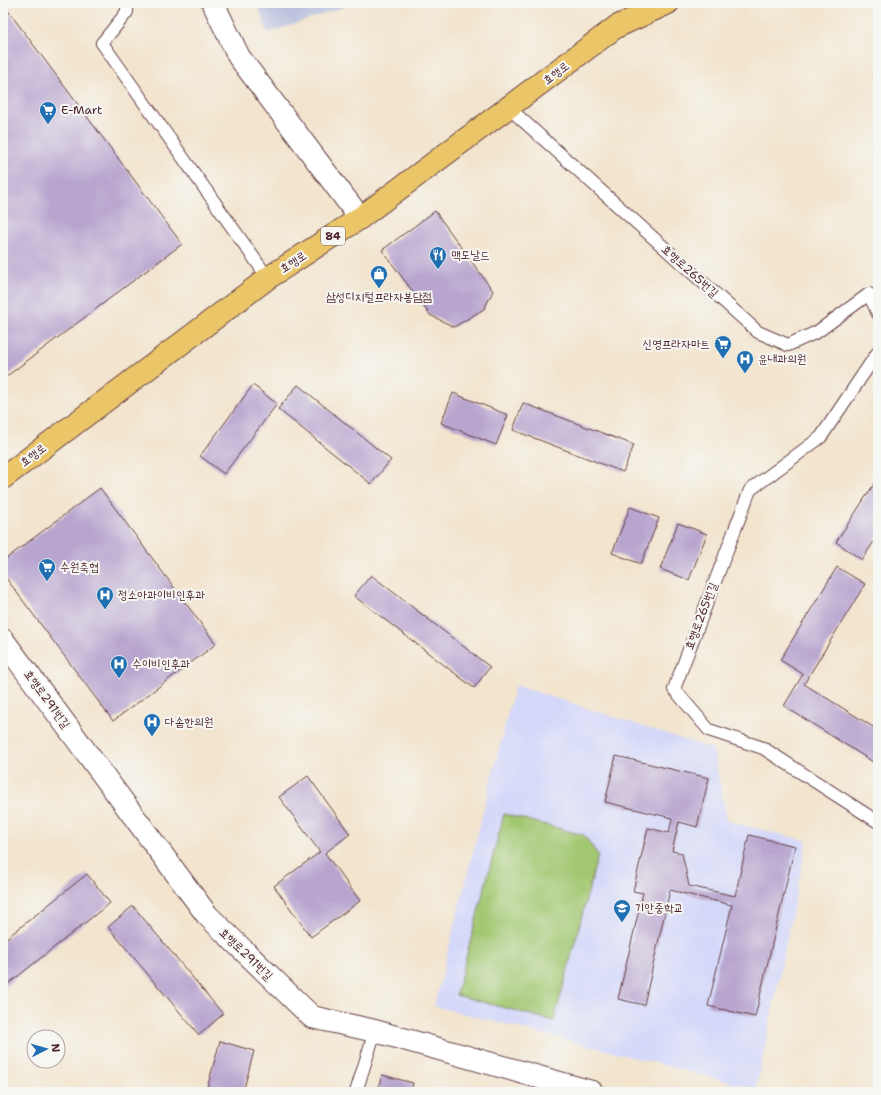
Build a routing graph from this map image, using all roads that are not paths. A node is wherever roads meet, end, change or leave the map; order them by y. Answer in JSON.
{"nodes":[{"id":1,"x":127,"y":3,"type":"edge"},
{"id":2,"x":213,"y":3,"type":"edge"},
{"id":3,"x":668,"y":3,"type":"edge"},
{"id":4,"x":509,"y":108,"type":"junction"},
{"id":5,"x":360,"y":218,"type":"junction"},
{"id":6,"x":268,"y":278,"type":"junction"},
{"id":7,"x":878,"y":314,"type":"edge"},
{"id":8,"x":878,"y":352,"type":"edge"},
{"id":9,"x":3,"y":478,"type":"edge"},
{"id":10,"x":6,"y":651,"type":"edge"},
{"id":11,"x":878,"y":822,"type":"edge"},
{"id":12,"x":375,"y":1031,"type":"junction"},
{"id":13,"x":356,"y":1092,"type":"edge"},
{"id":14,"x":592,"y":1092,"type":"edge"}],
"edges":[{"from":1,"to":6,"type":"lane"},
{"from":2,"to":5,"type":"street"},
{"from":3,"to":4,"type":"main road","name":"효행로","number":"84"},
{"from":4,"to":5,"type":"main road","name":"효행로","number":"84"},
{"from":4,"to":7,"type":"lane","name":"효행로265번길"},
{"from":5,"to":6,"type":"main road","name":"효행로","number":"84"},
{"from":6,"to":9,"type":"main road","name":"효행로","number":"84"},
{"from":8,"to":11,"type":"lane","name":"효행로265번길"},
{"from":10,"to":12,"type":"street","name":"효행로291번길"},
{"from":12,"to":13,"type":"lane"},
{"from":12,"to":14,"type":"street","name":"효행로291번길"}]}
